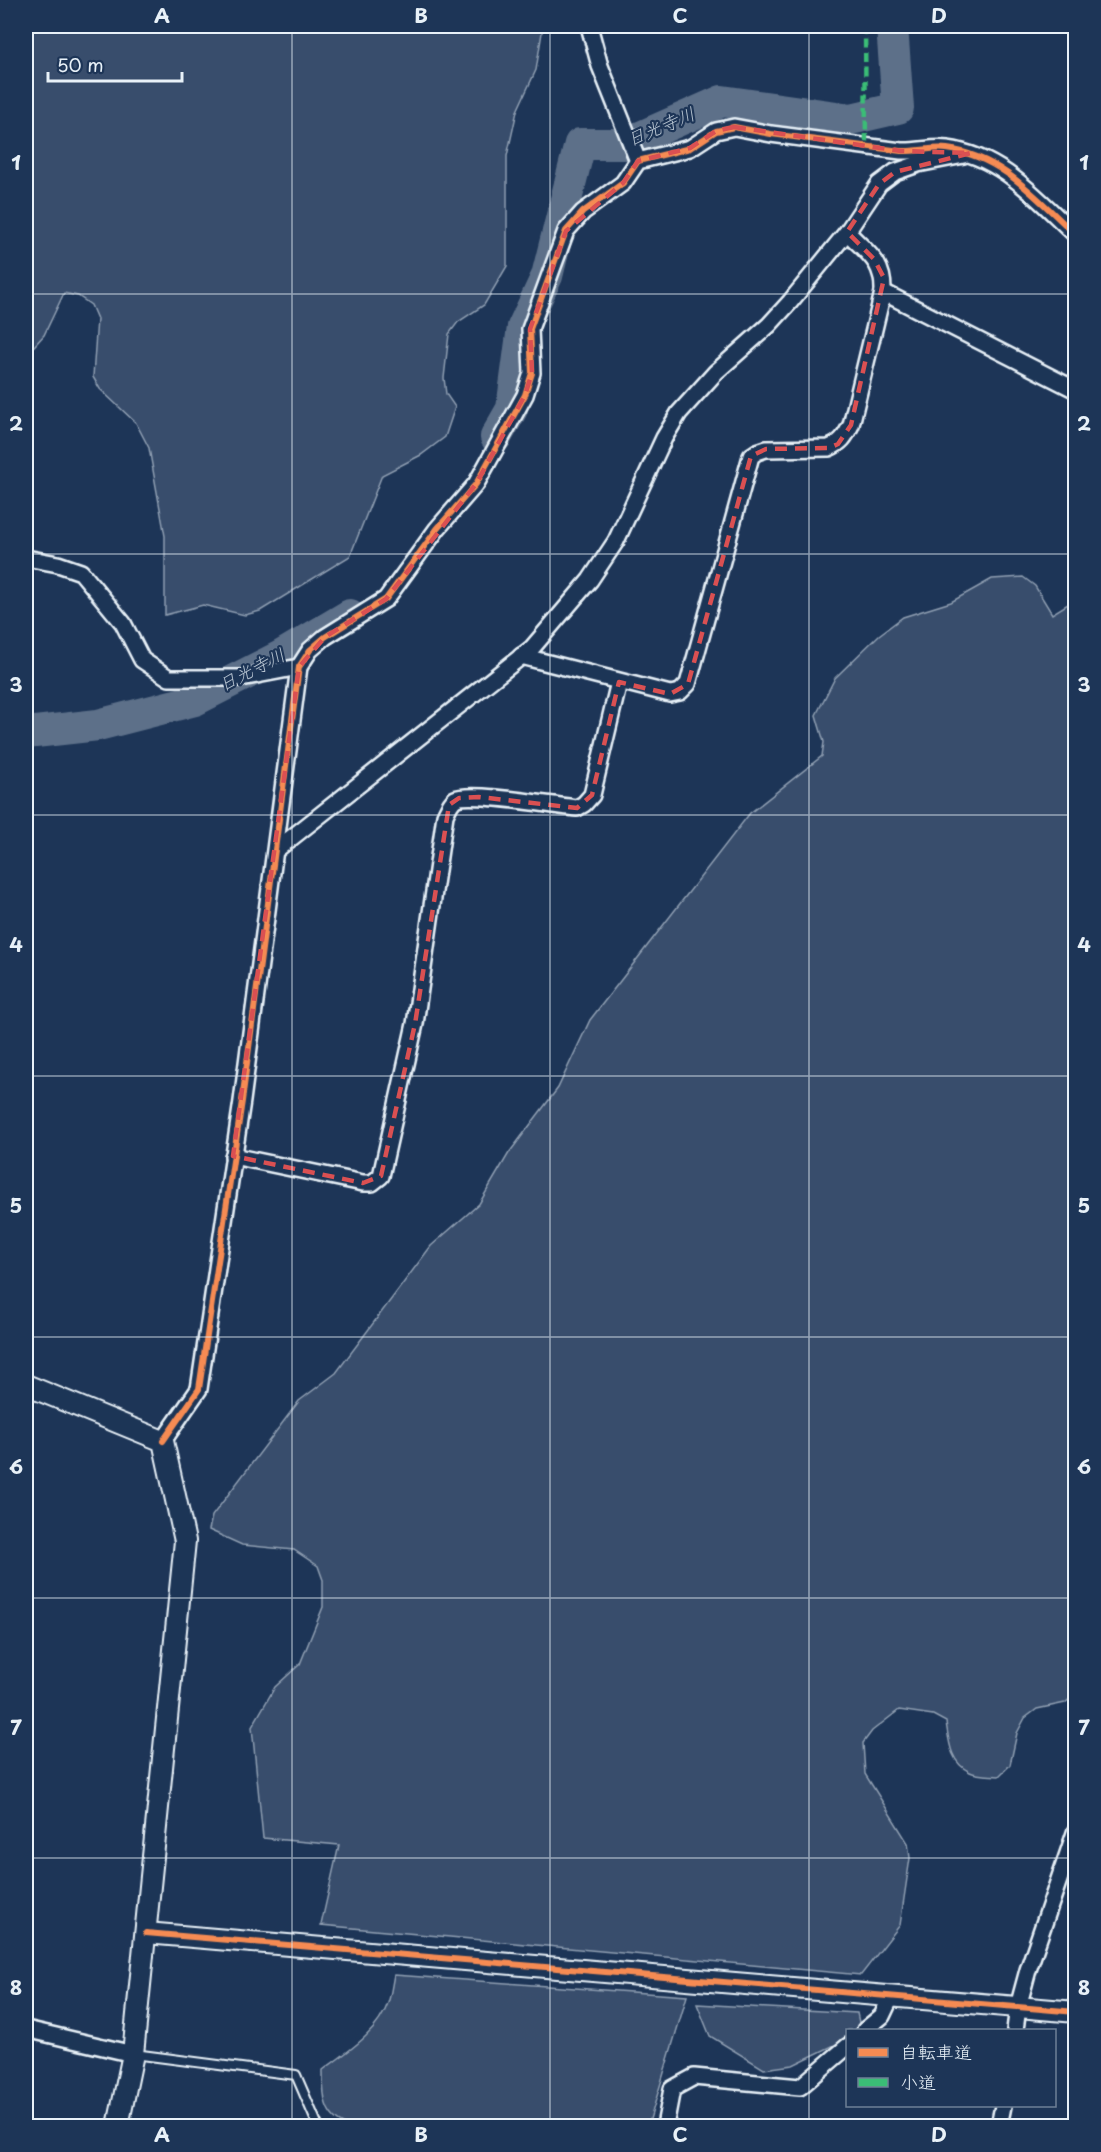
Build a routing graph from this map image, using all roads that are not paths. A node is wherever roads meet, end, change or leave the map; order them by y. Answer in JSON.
{"nodes":[{"id":1,"x":589,"y":26,"type":"edge"},
{"id":2,"x":971,"y":153,"type":"junction"},
{"id":3,"x":638,"y":161,"type":"junction"},
{"id":4,"x":847,"y":232,"type":"junction"},
{"id":5,"x":1076,"y":235,"type":"edge"},
{"id":6,"x":884,"y":292,"type":"junction"},
{"id":7,"x":1076,"y":390,"type":"edge"},
{"id":8,"x":26,"y":558,"type":"edge"},
{"id":9,"x":521,"y":656,"type":"junction"},
{"id":10,"x":299,"y":667,"type":"junction"},
{"id":11,"x":619,"y":682,"type":"junction"},
{"id":12,"x":276,"y":850,"type":"junction"},
{"id":13,"x":233,"y":1156,"type":"junction"},
{"id":14,"x":26,"y":1385,"type":"edge"},
{"id":15,"x":163,"y":1441,"type":"junction"},
{"id":16,"x":1076,"y":1830,"type":"edge"},
{"id":17,"x":146,"y":1932,"type":"junction"},
{"id":18,"x":891,"y":1997,"type":"junction"},
{"id":19,"x":1018,"y":2007,"type":"junction"},
{"id":20,"x":1076,"y":2012,"type":"edge"},
{"id":21,"x":26,"y":2029,"type":"edge"},
{"id":22,"x":867,"y":2029,"type":"edge"},
{"id":23,"x":1015,"y":2029,"type":"edge"},
{"id":24,"x":846,"y":2048,"type":"edge"},
{"id":25,"x":133,"y":2054,"type":"junction"},
{"id":26,"x":1003,"y":2107,"type":"edge"},
{"id":27,"x":118,"y":2127,"type":"edge"},
{"id":28,"x":318,"y":2127,"type":"edge"},
{"id":29,"x":664,"y":2127,"type":"edge"},
{"id":30,"x":999,"y":2127,"type":"edge"}],
"edges":[{"from":1,"to":3,"type":"street"},
{"from":2,"to":3,"type":"street"},
{"from":2,"to":4,"type":"street"},
{"from":2,"to":5,"type":"street"},
{"from":3,"to":10,"type":"street"},
{"from":4,"to":6,"type":"street"},
{"from":4,"to":9,"type":"street"},
{"from":6,"to":7,"type":"street"},
{"from":6,"to":11,"type":"street"},
{"from":8,"to":10,"type":"street"},
{"from":9,"to":11,"type":"street"},
{"from":9,"to":12,"type":"street"},
{"from":10,"to":12,"type":"street"},
{"from":11,"to":13,"type":"street"},
{"from":12,"to":13,"type":"street"},
{"from":13,"to":15,"type":"street"},
{"from":14,"to":15,"type":"street"},
{"from":15,"to":17,"type":"street"},
{"from":16,"to":19,"type":"street"},
{"from":17,"to":18,"type":"street"},
{"from":17,"to":25,"type":"street"},
{"from":18,"to":19,"type":"street"},
{"from":18,"to":22,"type":"street"},
{"from":19,"to":20,"type":"street"},
{"from":19,"to":23,"type":"street"},
{"from":21,"to":25,"type":"street"},
{"from":24,"to":29,"type":"street"},
{"from":25,"to":27,"type":"street"},
{"from":25,"to":28,"type":"lane"},
{"from":26,"to":30,"type":"street"}]}
